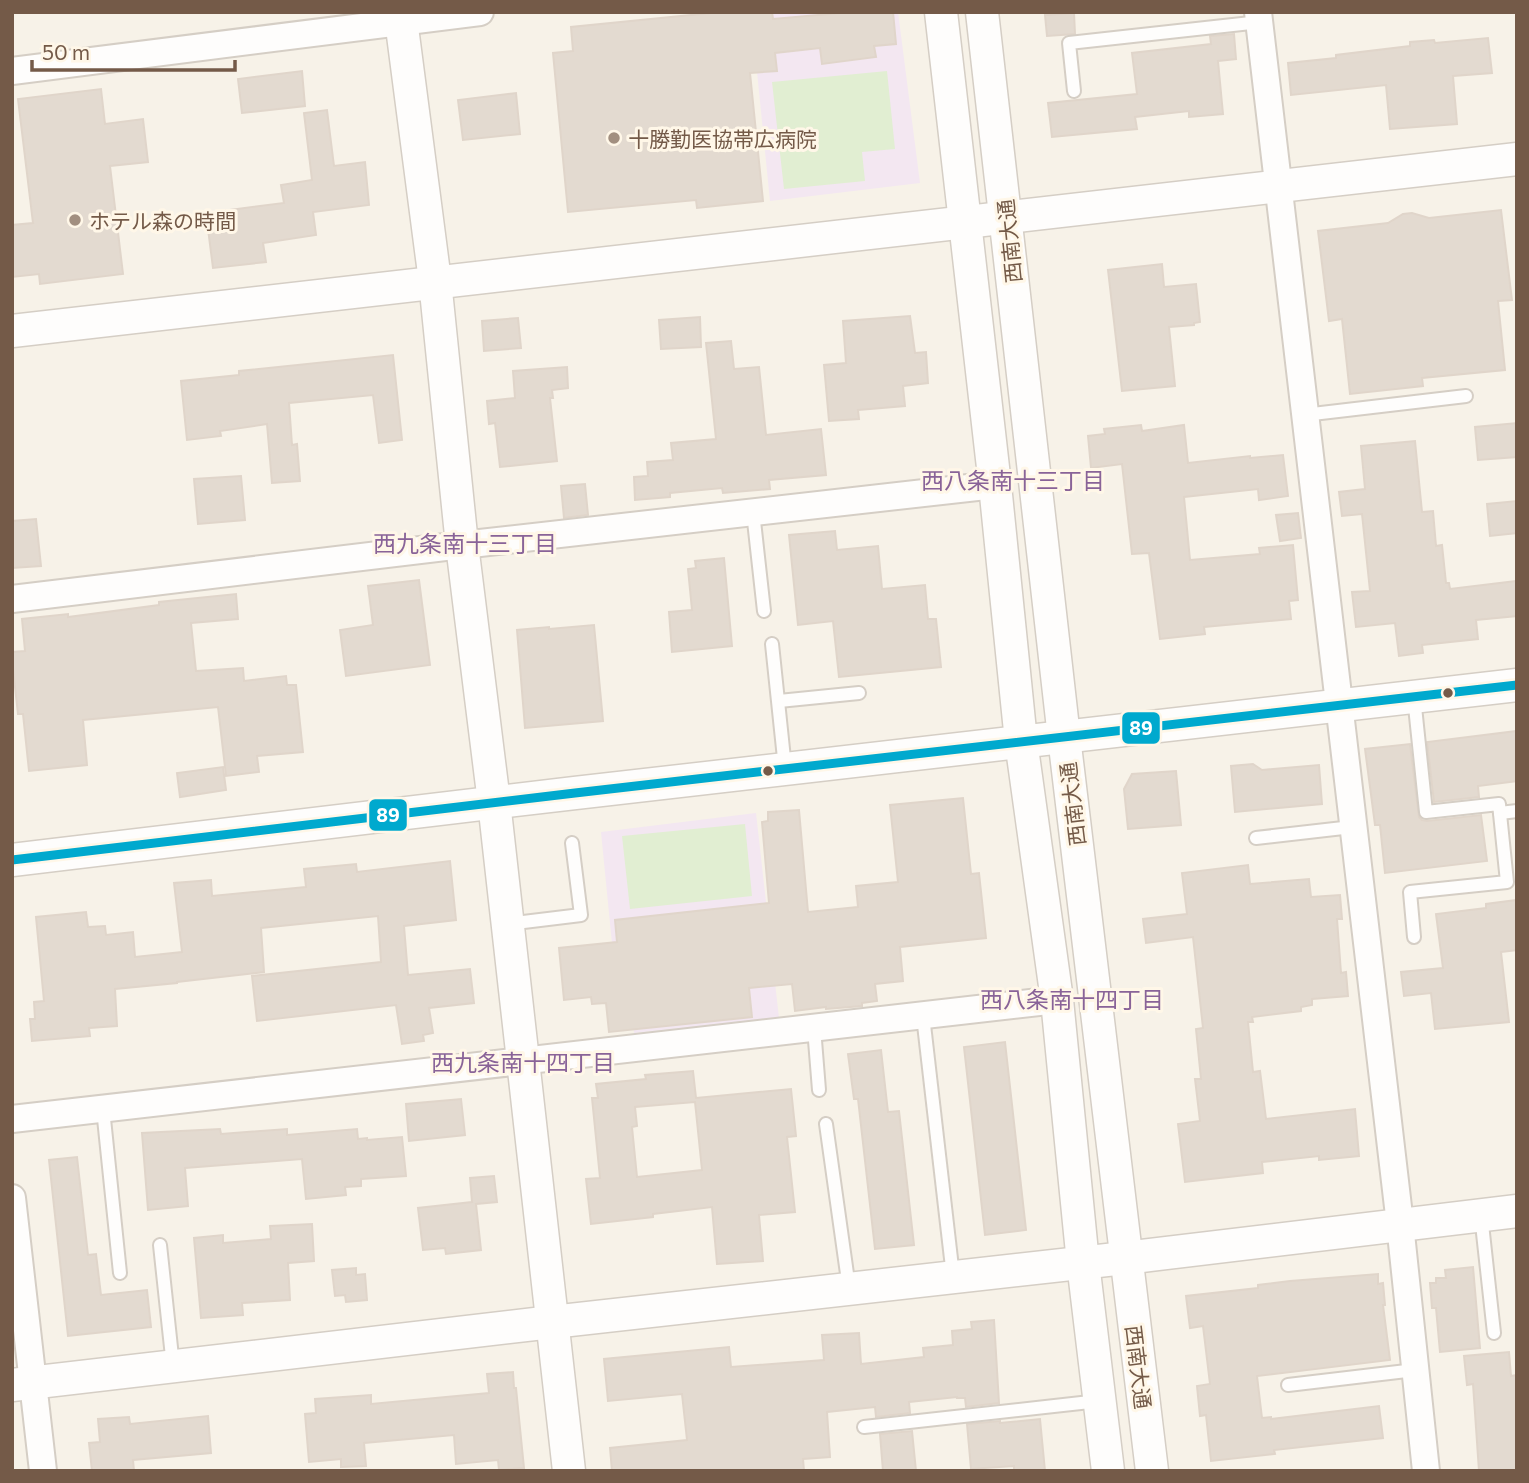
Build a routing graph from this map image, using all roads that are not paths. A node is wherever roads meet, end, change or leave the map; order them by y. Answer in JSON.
{"nodes":[{"id":1,"x":480,"y":12,"type":"edge"},
{"id":2,"x":941,"y":12,"type":"edge"},
{"id":3,"x":982,"y":12,"type":"edge"},
{"id":4,"x":401,"y":17,"type":"edge"},
{"id":5,"x":1259,"y":17,"type":"edge"},
{"id":6,"x":12,"y":71,"type":"edge"},
{"id":7,"x":1074,"y":91,"type":"dead end"},
{"id":8,"x":1517,"y":159,"type":"edge"},
{"id":9,"x":1278,"y":186,"type":"junction"},
{"id":10,"x":1006,"y":216,"type":"junction"},
{"id":11,"x":964,"y":221,"type":"junction"},
{"id":12,"x":435,"y":281,"type":"junction"},
{"id":13,"x":12,"y":331,"type":"edge"},
{"id":14,"x":1466,"y":396,"type":"dead end"},
{"id":15,"x":1304,"y":415,"type":"junction"},
{"id":16,"x":995,"y":485,"type":"junction"},
{"id":17,"x":753,"y":512,"type":"junction"},
{"id":18,"x":462,"y":545,"type":"junction"},
{"id":19,"x":12,"y":599,"type":"edge"},
{"id":20,"x":764,"y":611,"type":"dead end"},
{"id":21,"x":772,"y":644,"type":"dead end"},
{"id":22,"x":1517,"y":685,"type":"edge"},
{"id":23,"x":859,"y":693,"type":"dead end"},
{"id":24,"x":1414,"y":696,"type":"junction"},
{"id":25,"x":779,"y":701,"type":"junction"},
{"id":26,"x":1338,"y":704,"type":"junction"},
{"id":27,"x":1064,"y":737,"type":"junction"},
{"id":28,"x":1021,"y":741,"type":"junction"},
{"id":29,"x":785,"y":768,"type":"junction"},
{"id":30,"x":494,"y":802,"type":"junction"},
{"id":31,"x":1517,"y":811,"type":"edge"},
{"id":32,"x":1500,"y":813,"type":"junction"},
{"id":33,"x":1352,"y":827,"type":"junction"},
{"id":34,"x":1256,"y":838,"type":"dead end"},
{"id":35,"x":572,"y":843,"type":"dead end"},
{"id":36,"x":12,"y":860,"type":"edge"},
{"id":37,"x":507,"y":924,"type":"junction"},
{"id":38,"x":1414,"y":937,"type":"dead end"},
{"id":39,"x":1057,"y":1000,"type":"junction"},
{"id":40,"x":923,"y":1016,"type":"junction"},
{"id":41,"x":814,"y":1028,"type":"junction"},
{"id":42,"x":522,"y":1062,"type":"junction"},
{"id":43,"x":820,"y":1090,"type":"dead end"},
{"id":44,"x":103,"y":1109,"type":"junction"},
{"id":45,"x":12,"y":1119,"type":"edge"},
{"id":46,"x":826,"y":1124,"type":"dead end"},
{"id":47,"x":12,"y":1198,"type":"edge"},
{"id":48,"x":1517,"y":1211,"type":"edge"},
{"id":49,"x":1481,"y":1215,"type":"junction"},
{"id":50,"x":1400,"y":1224,"type":"junction"},
{"id":51,"x":160,"y":1245,"type":"dead end"},
{"id":52,"x":1125,"y":1258,"type":"junction"},
{"id":53,"x":1083,"y":1263,"type":"junction"},
{"id":54,"x":120,"y":1273,"type":"dead end"},
{"id":55,"x":953,"y":1277,"type":"junction"},
{"id":56,"x":849,"y":1288,"type":"junction"},
{"id":57,"x":552,"y":1322,"type":"junction"},
{"id":58,"x":1494,"y":1333,"type":"dead end"},
{"id":59,"x":173,"y":1367,"type":"junction"},
{"id":60,"x":1415,"y":1370,"type":"junction"},
{"id":61,"x":22,"y":1384,"type":"edge"},
{"id":62,"x":1288,"y":1385,"type":"dead end"},
{"id":63,"x":1099,"y":1401,"type":"junction"},
{"id":64,"x":864,"y":1427,"type":"dead end"},
{"id":65,"x":43,"y":1471,"type":"edge"},
{"id":66,"x":569,"y":1471,"type":"edge"},
{"id":67,"x":1108,"y":1471,"type":"edge"},
{"id":68,"x":1152,"y":1471,"type":"edge"},
{"id":69,"x":1426,"y":1471,"type":"edge"}],
"edges":[{"from":1,"to":4,"type":"street"},
{"from":2,"to":11,"type":"street","name":"西南大通"},
{"from":3,"to":10,"type":"street","name":"西南大通"},
{"from":4,"to":6,"type":"street"},
{"from":4,"to":12,"type":"street"},
{"from":5,"to":7,"type":"lane"},
{"from":5,"to":9,"type":"street"},
{"from":8,"to":9,"type":"street"},
{"from":9,"to":10,"type":"street"},
{"from":9,"to":15,"type":"street"},
{"from":10,"to":11,"type":"street"},
{"from":10,"to":27,"type":"street","name":"西南大通"},
{"from":11,"to":12,"type":"street"},
{"from":11,"to":16,"type":"street","name":"西南大通"},
{"from":12,"to":13,"type":"street"},
{"from":12,"to":18,"type":"street"},
{"from":14,"to":15,"type":"lane"},
{"from":15,"to":26,"type":"street"},
{"from":16,"to":17,"type":"street"},
{"from":16,"to":28,"type":"street","name":"西南大通"},
{"from":17,"to":18,"type":"street"},
{"from":17,"to":20,"type":"lane"},
{"from":18,"to":19,"type":"street"},
{"from":18,"to":30,"type":"street"},
{"from":21,"to":25,"type":"lane"},
{"from":22,"to":24,"type":"street"},
{"from":23,"to":25,"type":"lane"},
{"from":24,"to":26,"type":"street"},
{"from":24,"to":32,"type":"lane"},
{"from":25,"to":29,"type":"lane"},
{"from":26,"to":27,"type":"street"},
{"from":26,"to":33,"type":"street"},
{"from":27,"to":28,"type":"street"},
{"from":27,"to":52,"type":"street","name":"西南大通"},
{"from":28,"to":29,"type":"street"},
{"from":28,"to":39,"type":"street","name":"西南大通"},
{"from":29,"to":30,"type":"street"},
{"from":30,"to":36,"type":"street"},
{"from":30,"to":37,"type":"street"},
{"from":31,"to":32,"type":"lane"},
{"from":32,"to":38,"type":"lane"},
{"from":33,"to":34,"type":"lane"},
{"from":33,"to":50,"type":"street"},
{"from":35,"to":37,"type":"lane"},
{"from":37,"to":42,"type":"street"},
{"from":39,"to":40,"type":"street"},
{"from":39,"to":53,"type":"street","name":"西南大通"},
{"from":40,"to":41,"type":"street"},
{"from":40,"to":55,"type":"lane"},
{"from":41,"to":42,"type":"street"},
{"from":41,"to":43,"type":"lane"},
{"from":42,"to":44,"type":"street"},
{"from":42,"to":57,"type":"street"},
{"from":44,"to":45,"type":"street"},
{"from":44,"to":54,"type":"lane"},
{"from":46,"to":56,"type":"lane"},
{"from":47,"to":61,"type":"street"},
{"from":48,"to":49,"type":"street"},
{"from":49,"to":50,"type":"street"},
{"from":49,"to":58,"type":"lane"},
{"from":50,"to":52,"type":"street"},
{"from":50,"to":60,"type":"street"},
{"from":51,"to":59,"type":"lane"},
{"from":52,"to":53,"type":"street"},
{"from":52,"to":68,"type":"street","name":"西南大通"},
{"from":53,"to":55,"type":"street"},
{"from":53,"to":63,"type":"street","name":"西南大通"},
{"from":55,"to":56,"type":"street"},
{"from":56,"to":57,"type":"street"},
{"from":57,"to":59,"type":"street"},
{"from":57,"to":66,"type":"street"},
{"from":59,"to":61,"type":"street"},
{"from":60,"to":62,"type":"lane"},
{"from":60,"to":69,"type":"street"},
{"from":61,"to":65,"type":"street"},
{"from":63,"to":64,"type":"lane"},
{"from":63,"to":67,"type":"street","name":"西南大通"}]}
